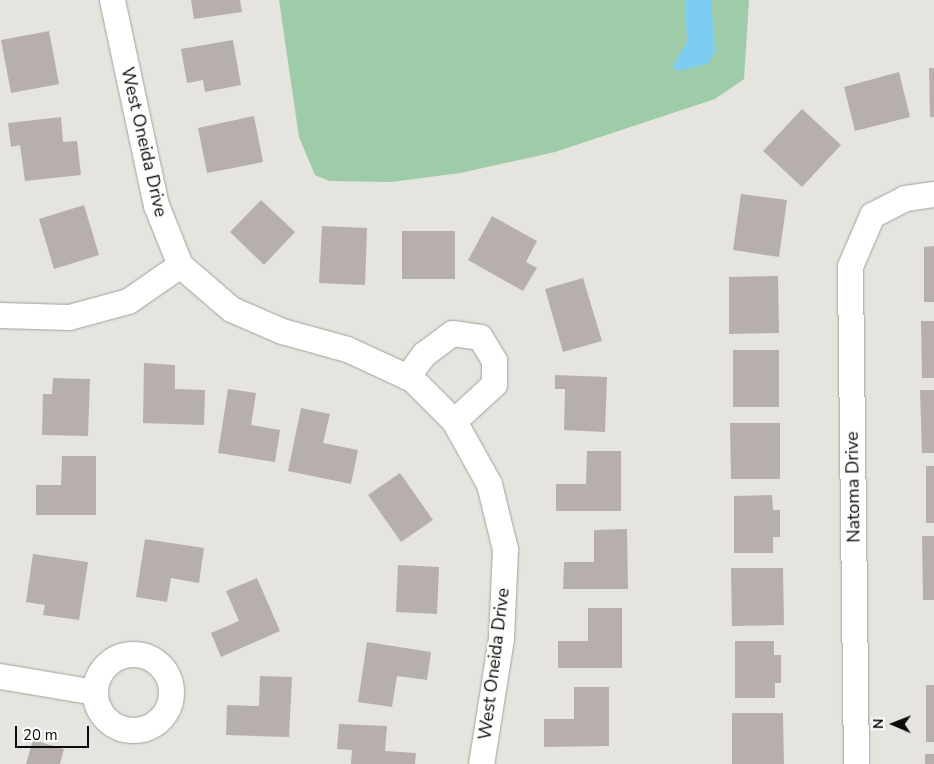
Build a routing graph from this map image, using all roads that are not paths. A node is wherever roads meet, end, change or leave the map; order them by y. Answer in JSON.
{"nodes":[{"id":1,"x":112,"y":0,"type":"edge"},
{"id":2,"x":934,"y":194,"type":"edge"},
{"id":3,"x":180,"y":265,"type":"junction"},
{"id":4,"x":0,"y":315,"type":"edge"},
{"id":5,"x":408,"y":378,"type":"junction"},
{"id":6,"x":454,"y":421,"type":"junction"},
{"id":7,"x":0,"y":676,"type":"edge"},
{"id":8,"x":95,"y":692,"type":"dead end"},
{"id":9,"x":482,"y":764,"type":"edge"},
{"id":10,"x":856,"y":764,"type":"edge"}],
"edges":[{"from":1,"to":3,"type":"street","name":"West Oneida Drive"},
{"from":2,"to":10,"type":"street","name":"Natoma Drive"},
{"from":3,"to":4,"type":"street"},
{"from":3,"to":5,"type":"street","name":"West Oneida Drive"},
{"from":5,"to":6,"type":"street","name":"West Oneida Drive"},
{"from":5,"to":6,"type":"street"},
{"from":6,"to":9,"type":"street","name":"West Oneida Drive"},
{"from":7,"to":8,"type":"street"}]}
